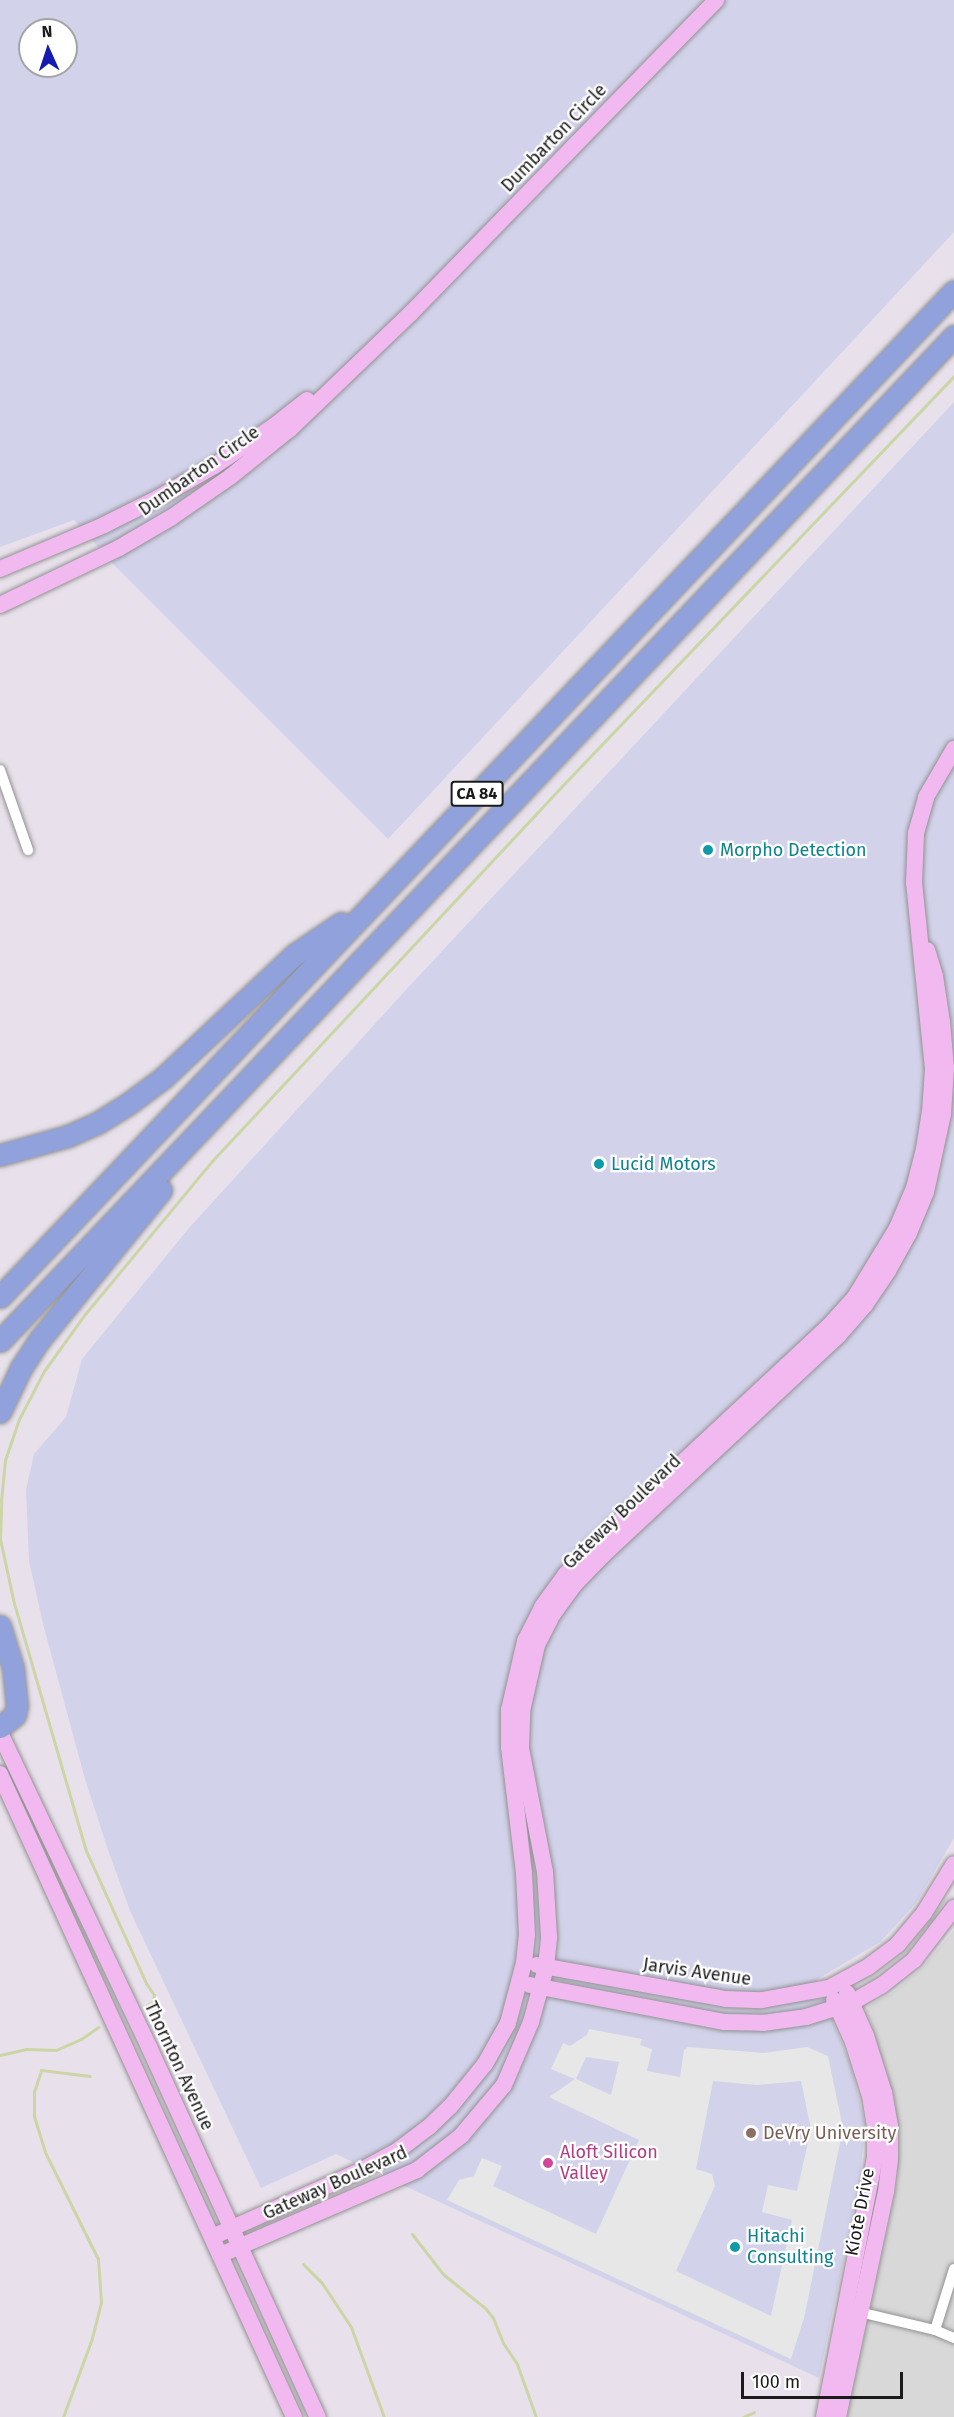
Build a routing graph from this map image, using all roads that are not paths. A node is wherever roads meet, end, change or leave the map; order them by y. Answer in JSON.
{"nodes":[{"id":1,"x":716,"y":0,"type":"edge"},
{"id":2,"x":954,"y":277,"type":"edge"},
{"id":3,"x":954,"y":291,"type":"edge"},
{"id":4,"x":394,"y":329,"type":"junction"},
{"id":5,"x":954,"y":336,"type":"edge"},
{"id":6,"x":0,"y":568,"type":"edge"},
{"id":7,"x":0,"y":605,"type":"edge"},
{"id":8,"x":954,"y":749,"type":"edge"},
{"id":9,"x":0,"y":770,"type":"edge"},
{"id":10,"x":28,"y":850,"type":"dead end"},
{"id":11,"x":917,"y":917,"type":"junction"},
{"id":12,"x":341,"y":923,"type":"junction"},
{"id":13,"x":278,"y":1048,"type":"junction"},
{"id":14,"x":0,"y":1155,"type":"edge"},
{"id":15,"x":0,"y":1282,"type":"edge"},
{"id":16,"x":0,"y":1297,"type":"edge"},
{"id":17,"x":0,"y":1341,"type":"edge"},
{"id":18,"x":0,"y":1412,"type":"edge"},
{"id":19,"x":0,"y":1626,"type":"edge"},
{"id":20,"x":0,"y":1726,"type":"edge"},
{"id":21,"x":0,"y":1734,"type":"edge"},
{"id":22,"x":0,"y":1774,"type":"edge"},
{"id":23,"x":954,"y":1864,"type":"edge"},
{"id":24,"x":954,"y":1908,"type":"edge"},
{"id":25,"x":524,"y":1963,"type":"junction"},
{"id":26,"x":546,"y":1966,"type":"junction"},
{"id":27,"x":520,"y":1982,"type":"junction"},
{"id":28,"x":835,"y":1986,"type":"junction"},
{"id":29,"x":541,"y":1987,"type":"junction"},
{"id":30,"x":844,"y":2006,"type":"junction"},
{"id":31,"x":232,"y":2229,"type":"junction"},
{"id":32,"x":212,"y":2237,"type":"junction"},
{"id":33,"x":240,"y":2247,"type":"junction"},
{"id":34,"x":220,"y":2255,"type":"junction"},
{"id":35,"x":954,"y":2269,"type":"edge"},
{"id":36,"x":853,"y":2311,"type":"junction"},
{"id":37,"x":935,"y":2330,"type":"junction"},
{"id":38,"x":954,"y":2338,"type":"edge"},
{"id":39,"x":294,"y":2417,"type":"edge"},
{"id":40,"x":318,"y":2417,"type":"edge"},
{"id":41,"x":824,"y":2417,"type":"edge"},
{"id":42,"x":838,"y":2417,"type":"edge"}],
"edges":[{"from":1,"to":4,"type":"street","name":"Dumbarton Circle"},
{"from":2,"to":12,"type":"highway","number":"CA 84"},
{"from":3,"to":16,"type":"highway","number":"CA 84"},
{"from":4,"to":6,"type":"street","name":"Dumbarton Circle"},
{"from":4,"to":7,"type":"street","name":"Dumbarton Circle"},
{"from":5,"to":13,"type":"highway","number":"CA 84"},
{"from":8,"to":11,"type":"street","name":"Gateway Boulevard"},
{"from":9,"to":10,"type":"street"},
{"from":11,"to":25,"type":"street","name":"Gateway Boulevard"},
{"from":11,"to":26,"type":"street","name":"Gateway Boulevard"},
{"from":12,"to":14,"type":"highway"},
{"from":12,"to":15,"type":"highway","number":"CA 84"},
{"from":13,"to":17,"type":"highway","number":"CA 84"},
{"from":13,"to":18,"type":"highway"},
{"from":19,"to":20,"type":"highway"},
{"from":21,"to":31,"type":"street","name":"Thornton Avenue"},
{"from":22,"to":32,"type":"street"},
{"from":23,"to":28,"type":"street","name":"Jarvis Avenue"},
{"from":24,"to":30,"type":"street"},
{"from":25,"to":26,"type":"street","name":"Jarvis Avenue"},
{"from":25,"to":27,"type":"street","name":"Gateway Boulevard"},
{"from":26,"to":28,"type":"street","name":"Jarvis Avenue"},
{"from":26,"to":29,"type":"street","name":"Gateway Boulevard"},
{"from":27,"to":29,"type":"street"},
{"from":27,"to":31,"type":"street","name":"Gateway Boulevard"},
{"from":28,"to":30,"type":"street","name":"Kiote Drive"},
{"from":29,"to":30,"type":"street"},
{"from":29,"to":33,"type":"street","name":"Gateway Boulevard"},
{"from":30,"to":36,"type":"street","name":"Kiote Drive"},
{"from":31,"to":32,"type":"street","name":"Gateway Boulevard"},
{"from":31,"to":33,"type":"street","name":"Thornton Avenue"},
{"from":32,"to":34,"type":"street"},
{"from":33,"to":34,"type":"street","name":"Gateway Boulevard"},
{"from":33,"to":40,"type":"street","name":"Thornton Avenue"},
{"from":34,"to":39,"type":"street"},
{"from":35,"to":37,"type":"street"},
{"from":36,"to":37,"type":"street"},
{"from":36,"to":41,"type":"street","name":"Kiote Drive"},
{"from":36,"to":42,"type":"street","name":"Kiote Drive"},
{"from":37,"to":38,"type":"street"}]}
